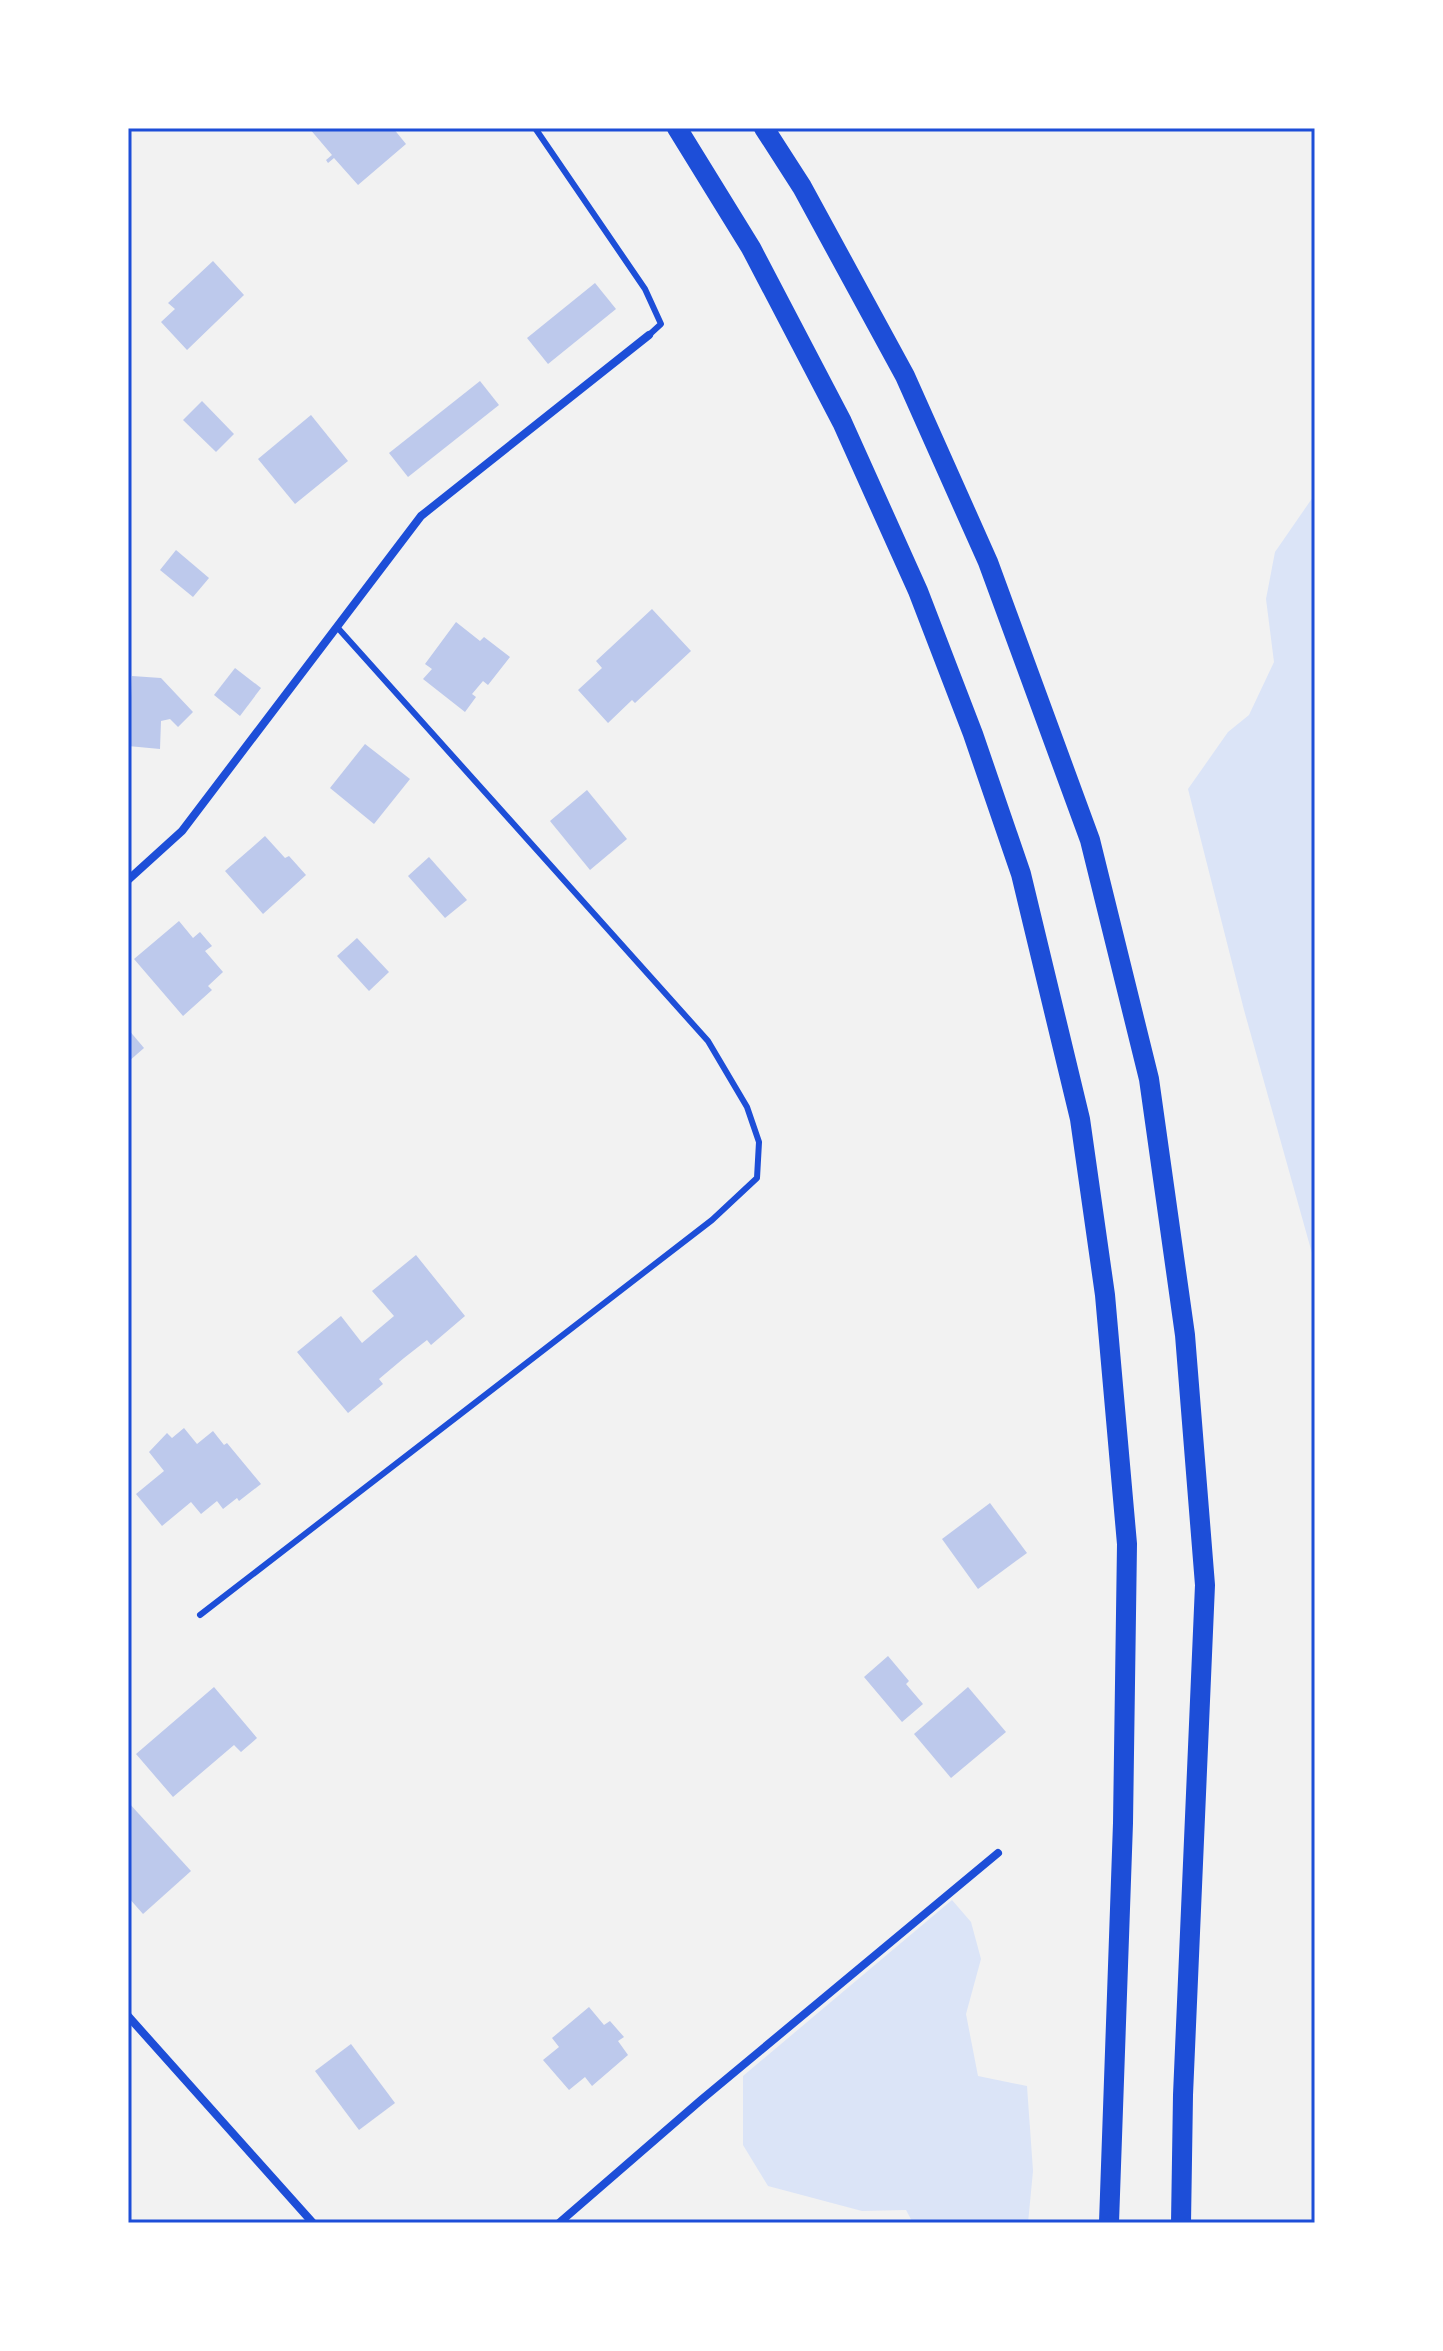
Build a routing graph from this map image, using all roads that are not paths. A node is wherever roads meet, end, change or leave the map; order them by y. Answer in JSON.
{"nodes":[{"id":1,"x":535,"y":128,"type":"edge"},
{"id":2,"x":677,"y":128,"type":"edge"},
{"id":3,"x":764,"y":128,"type":"edge"},
{"id":4,"x":649,"y":335,"type":"joint"},
{"id":5,"x":337,"y":627,"type":"junction"},
{"id":6,"x":128,"y":880,"type":"edge"},
{"id":7,"x":200,"y":1615,"type":"dead end"},
{"id":8,"x":998,"y":1853,"type":"dead end"},
{"id":9,"x":128,"y":2016,"type":"edge"},
{"id":10,"x":313,"y":2223,"type":"edge"},
{"id":11,"x":559,"y":2223,"type":"edge"},
{"id":12,"x":1109,"y":2223,"type":"edge"},
{"id":13,"x":1181,"y":2223,"type":"edge"}],
"edges":[{"from":1,"to":4,"type":"lane"},
{"from":2,"to":12,"type":"main road"},
{"from":3,"to":13,"type":"main road"},
{"from":4,"to":5,"type":"street"},
{"from":5,"to":6,"type":"street"},
{"from":5,"to":7,"type":"lane"},
{"from":8,"to":11,"type":"street"},
{"from":9,"to":10,"type":"street"}]}
